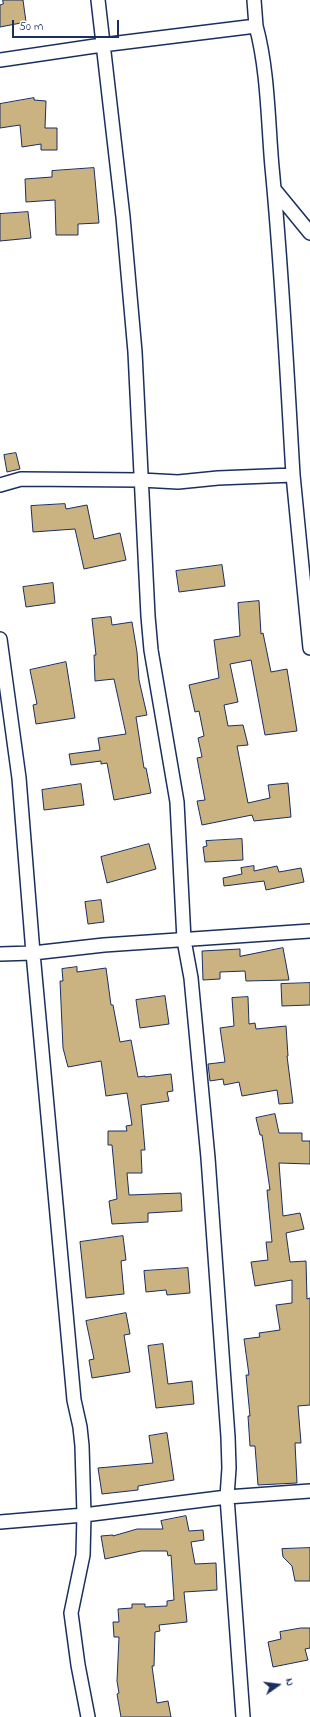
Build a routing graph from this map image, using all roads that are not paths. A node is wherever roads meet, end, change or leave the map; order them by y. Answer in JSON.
{"nodes":[{"id":1,"x":98,"y":0,"type":"edge"},
{"id":2,"x":254,"y":0,"type":"edge"},
{"id":3,"x":256,"y":26,"type":"junction"},
{"id":4,"x":102,"y":45,"type":"junction"},
{"id":5,"x":0,"y":60,"type":"edge"},
{"id":6,"x":274,"y":189,"type":"junction"},
{"id":7,"x":310,"y":233,"type":"edge"},
{"id":8,"x":293,"y":475,"type":"junction"},
{"id":9,"x":141,"y":480,"type":"junction"},
{"id":10,"x":0,"y":484,"type":"edge"},
{"id":11,"x":0,"y":638,"type":"edge"},
{"id":12,"x":310,"y":648,"type":"edge"},
{"id":13,"x":310,"y":931,"type":"edge"},
{"id":14,"x":184,"y":940,"type":"junction"},
{"id":15,"x":33,"y":953,"type":"junction"},
{"id":16,"x":0,"y":954,"type":"edge"},
{"id":17,"x":310,"y":1491,"type":"edge"},
{"id":18,"x":227,"y":1497,"type":"junction"},
{"id":19,"x":84,"y":1515,"type":"junction"},
{"id":20,"x":0,"y":1522,"type":"edge"},
{"id":21,"x":88,"y":1717,"type":"edge"},
{"id":22,"x":243,"y":1717,"type":"edge"}],
"edges":[{"from":1,"to":4,"type":"street"},
{"from":2,"to":3,"type":"street"},
{"from":3,"to":4,"type":"street"},
{"from":3,"to":6,"type":"street"},
{"from":4,"to":5,"type":"street"},
{"from":4,"to":9,"type":"street"},
{"from":6,"to":7,"type":"street"},
{"from":6,"to":8,"type":"street"},
{"from":8,"to":9,"type":"street"},
{"from":8,"to":12,"type":"street"},
{"from":9,"to":10,"type":"street"},
{"from":9,"to":14,"type":"street"},
{"from":11,"to":15,"type":"street"},
{"from":13,"to":14,"type":"street"},
{"from":14,"to":15,"type":"street"},
{"from":14,"to":18,"type":"street"},
{"from":15,"to":16,"type":"street"},
{"from":15,"to":19,"type":"street"},
{"from":17,"to":18,"type":"street"},
{"from":18,"to":19,"type":"street"},
{"from":18,"to":22,"type":"street"},
{"from":19,"to":20,"type":"street"},
{"from":19,"to":21,"type":"street"}]}
